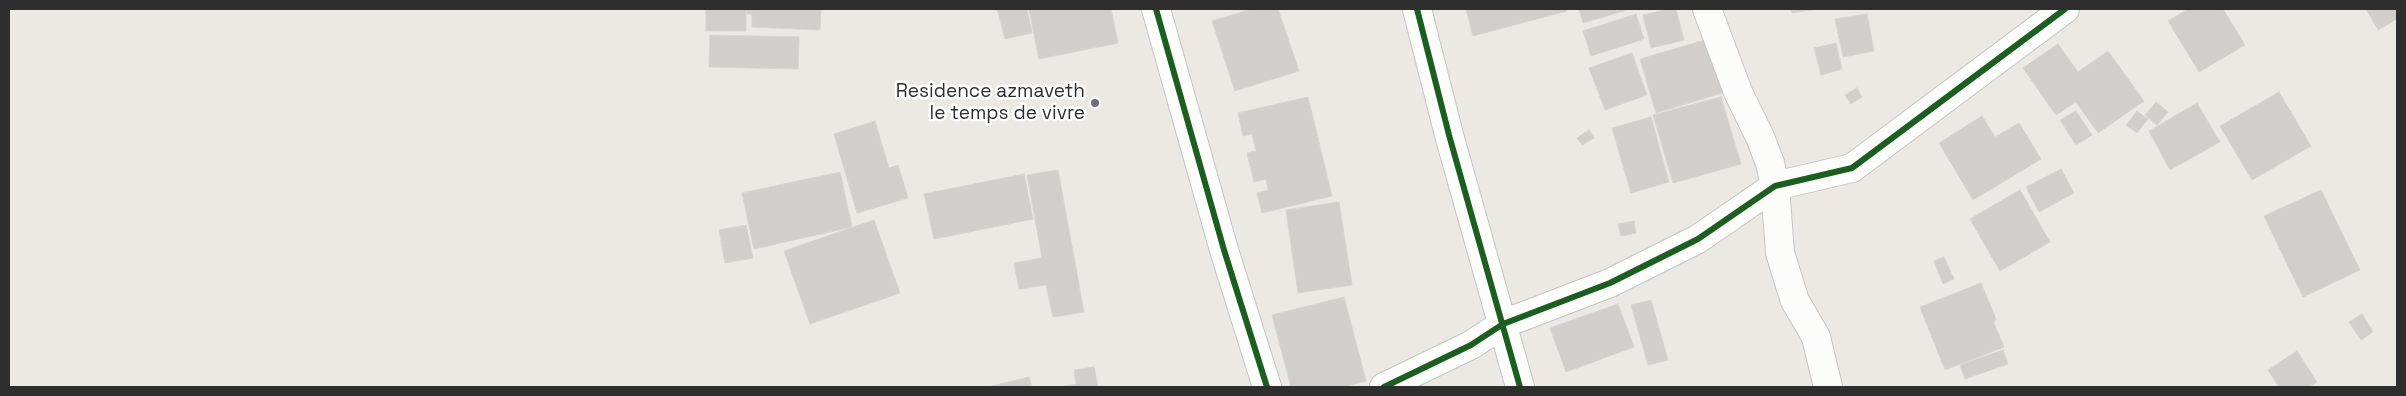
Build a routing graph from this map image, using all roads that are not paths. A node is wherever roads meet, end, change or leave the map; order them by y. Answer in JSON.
{"nodes":[{"id":1,"x":1156,"y":9,"type":"edge"},
{"id":2,"x":1417,"y":9,"type":"edge"},
{"id":3,"x":1707,"y":9,"type":"edge"},
{"id":4,"x":2065,"y":9,"type":"edge"},
{"id":5,"x":1775,"y":186,"type":"junction"},
{"id":6,"x":1503,"y":324,"type":"junction"},
{"id":7,"x":1267,"y":387,"type":"edge"},
{"id":8,"x":1384,"y":387,"type":"edge"},
{"id":9,"x":1520,"y":387,"type":"edge"},
{"id":10,"x":1828,"y":387,"type":"edge"}],
"edges":[{"from":1,"to":7,"type":"street"},
{"from":2,"to":6,"type":"street"},
{"from":3,"to":5,"type":"street"},
{"from":4,"to":5,"type":"street"},
{"from":5,"to":6,"type":"street"},
{"from":5,"to":10,"type":"street"},
{"from":6,"to":8,"type":"street"},
{"from":6,"to":9,"type":"street"}]}
